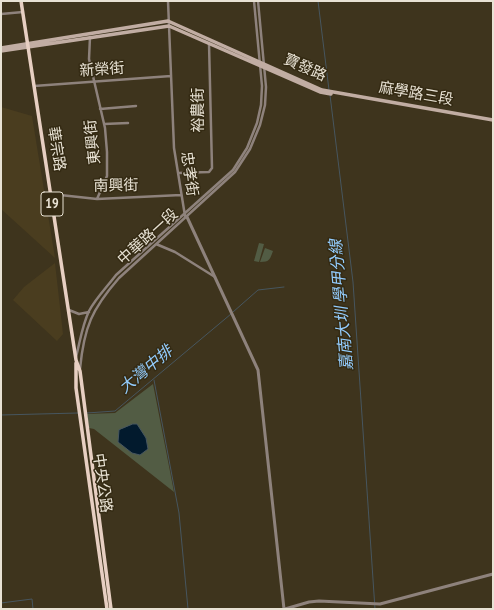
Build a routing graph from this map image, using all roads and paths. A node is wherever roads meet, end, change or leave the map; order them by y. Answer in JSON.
{"nodes":[{"id":1,"x":21,"y":1,"type":"edge"},
{"id":2,"x":168,"y":1,"type":"edge"},
{"id":3,"x":254,"y":1,"type":"edge"},
{"id":4,"x":258,"y":1,"type":"edge"},
{"id":5,"x":23,"y":12,"type":"junction"},
{"id":6,"x":1,"y":14,"type":"edge"},
{"id":7,"x":168,"y":21,"type":"junction"},
{"id":8,"x":169,"y":26,"type":"junction"},
{"id":9,"x":89,"y":36,"type":"junction"},
{"id":10,"x":209,"y":40,"type":"junction"},
{"id":11,"x":28,"y":46,"type":"junction"},
{"id":12,"x":1,"y":50,"type":"edge"},
{"id":13,"x":263,"y":64,"type":"junction"},
{"id":14,"x":171,"y":76,"type":"junction"},
{"id":15,"x":94,"y":82,"type":"junction"},
{"id":16,"x":34,"y":86,"type":"junction"},
{"id":17,"x":334,"y":93,"type":"joint"},
{"id":18,"x":136,"y":106,"type":"dead end"},
{"id":19,"x":100,"y":109,"type":"junction"},
{"id":20,"x":493,"y":120,"type":"edge"},
{"id":21,"x":128,"y":123,"type":"dead end"},
{"id":22,"x":104,"y":124,"type":"junction"},
{"id":23,"x":178,"y":173,"type":"junction"},
{"id":24,"x":51,"y":194,"type":"junction"},
{"id":25,"x":181,"y":196,"type":"junction"},
{"id":26,"x":97,"y":199,"type":"junction"},
{"id":27,"x":186,"y":216,"type":"junction"},
{"id":28,"x":156,"y":244,"type":"junction"},
{"id":29,"x":216,"y":278,"type":"junction"},
{"id":30,"x":68,"y":308,"type":"junction"},
{"id":31,"x":95,"y":309,"type":"junction"},
{"id":32,"x":89,"y":312,"type":"junction"},
{"id":33,"x":76,"y":360,"type":"junction"},
{"id":34,"x":80,"y":371,"type":"junction"},
{"id":35,"x":493,"y":574,"type":"edge"},
{"id":36,"x":107,"y":609,"type":"edge"},
{"id":37,"x":111,"y":609,"type":"edge"},
{"id":38,"x":284,"y":609,"type":"edge"}],
"edges":[{"from":1,"to":5,"type":"main road","name":"華宗路","number":"19"},
{"from":2,"to":7,"type":"street","name":"忠孝街"},
{"from":3,"to":13,"type":"street"},
{"from":4,"to":13,"type":"street"},
{"from":5,"to":6,"type":"street"},
{"from":5,"to":11,"type":"main road","name":"華宗路","number":"19"},
{"from":7,"to":8,"type":"street","name":"忠孝街"},
{"from":7,"to":9,"type":"main road"},
{"from":7,"to":10,"type":"main road","name":"寶發路"},
{"from":8,"to":9,"type":"main road"},
{"from":8,"to":10,"type":"main road","name":"寶發路"},
{"from":8,"to":14,"type":"street","name":"忠孝街"},
{"from":9,"to":11,"type":"main road"},
{"from":9,"to":15,"type":"street","name":"東興街"},
{"from":10,"to":13,"type":"main road","name":"寶發路"},
{"from":10,"to":23,"type":"street","name":"裕農街"},
{"from":11,"to":12,"type":"main road"},
{"from":11,"to":16,"type":"main road","name":"華宗路","number":"19"},
{"from":13,"to":17,"type":"main road","name":"寶發路"},
{"from":13,"to":27,"type":"street","name":"中華路一段"},
{"from":14,"to":15,"type":"street","name":"新榮街"},
{"from":14,"to":23,"type":"street","name":"忠孝街"},
{"from":15,"to":16,"type":"street","name":"新榮街"},
{"from":15,"to":19,"type":"street","name":"東興街"},
{"from":16,"to":24,"type":"main road","name":"華宗路","number":"19"},
{"from":17,"to":20,"type":"main road","name":"麻學路三段"},
{"from":18,"to":19,"type":"street"},
{"from":19,"to":22,"type":"street","name":"東興街"},
{"from":21,"to":22,"type":"street"},
{"from":22,"to":26,"type":"street","name":"東興街"},
{"from":23,"to":25,"type":"street","name":"忠孝街"},
{"from":24,"to":26,"type":"street","name":"南興街"},
{"from":24,"to":30,"type":"main road","name":"華宗路","number":"19"},
{"from":25,"to":26,"type":"street","name":"南興街"},
{"from":25,"to":27,"type":"street","name":"忠孝街"},
{"from":27,"to":28,"type":"street","name":"中華路一段"},
{"from":27,"to":29,"type":"street","name":"忠孝街"},
{"from":27,"to":32,"type":"street","name":"中華路一段"},
{"from":28,"to":29,"type":"street"},
{"from":28,"to":31,"type":"street","name":"中華路一段"},
{"from":29,"to":38,"type":"street","name":"忠孝街"},
{"from":30,"to":32,"type":"street"},
{"from":30,"to":33,"type":"main road","name":"華宗路","number":"19"},
{"from":31,"to":32,"type":"street"},
{"from":31,"to":34,"type":"street","name":"中華路一段"},
{"from":32,"to":33,"type":"street","name":"中華路一段"},
{"from":33,"to":34,"type":"main road","name":"華宗路","number":"19"},
{"from":33,"to":36,"type":"main road","name":"中央公路","number":"19"},
{"from":34,"to":37,"type":"main road","name":"中央公路","number":"19"},
{"from":35,"to":38,"type":"street"}]}
